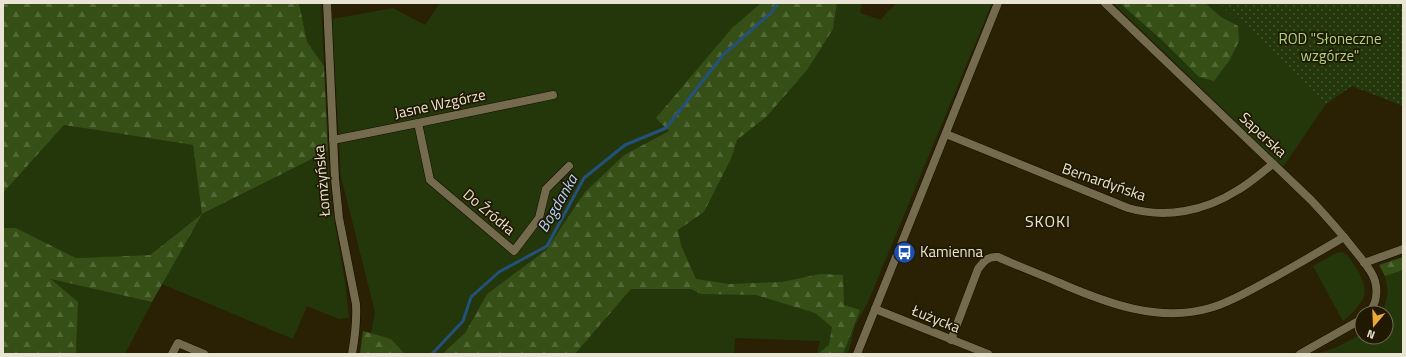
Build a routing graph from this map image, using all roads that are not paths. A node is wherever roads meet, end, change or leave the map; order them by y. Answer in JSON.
{"nodes":[{"id":1,"x":327,"y":3,"type":"edge"},
{"id":2,"x":998,"y":3,"type":"edge"},
{"id":3,"x":1105,"y":3,"type":"edge"},
{"id":4,"x":553,"y":95,"type":"dead end"},
{"id":5,"x":418,"y":123,"type":"junction"},
{"id":6,"x":946,"y":134,"type":"junction"},
{"id":7,"x":333,"y":140,"type":"junction"},
{"id":8,"x":1273,"y":164,"type":"junction"},
{"id":9,"x":569,"y":166,"type":"dead end"},
{"id":10,"x":1344,"y":237,"type":"junction"},
{"id":11,"x":1403,"y":248,"type":"edge"},
{"id":12,"x":1364,"y":263,"type":"junction"},
{"id":13,"x":1373,"y":305,"type":"edge"},
{"id":14,"x":875,"y":309,"type":"junction"},
{"id":15,"x":1354,"y":324,"type":"edge"},
{"id":16,"x":951,"y":340,"type":"junction"},
{"id":17,"x":172,"y":354,"type":"edge"},
{"id":18,"x":204,"y":354,"type":"edge"},
{"id":19,"x":352,"y":354,"type":"edge"},
{"id":20,"x":857,"y":354,"type":"edge"},
{"id":21,"x":988,"y":354,"type":"edge"},
{"id":22,"x":1300,"y":354,"type":"edge"}],
"edges":[{"from":1,"to":7,"type":"street","name":"Łomżyńska"},
{"from":2,"to":6,"type":"street"},
{"from":3,"to":8,"type":"street","name":"Saperska"},
{"from":4,"to":5,"type":"street","name":"Jasne Wzgórze"},
{"from":5,"to":7,"type":"street","name":"Jasne Wzgórze"},
{"from":5,"to":9,"type":"street","name":"Do Źródła"},
{"from":6,"to":8,"type":"street","name":"Bernardyńska"},
{"from":6,"to":14,"type":"street"},
{"from":7,"to":19,"type":"street","name":"Łomżyńska"},
{"from":8,"to":10,"type":"street","name":"Saperska"},
{"from":10,"to":12,"type":"street","name":"Saperska"},
{"from":10,"to":16,"type":"street"},
{"from":11,"to":12,"type":"street"},
{"from":12,"to":13,"type":"street","name":"Saperska"},
{"from":14,"to":16,"type":"street","name":"Łużycka"},
{"from":14,"to":20,"type":"street"},
{"from":15,"to":22,"type":"street"},
{"from":16,"to":21,"type":"street","name":"Łużycka"},
{"from":17,"to":18,"type":"street"}]}
